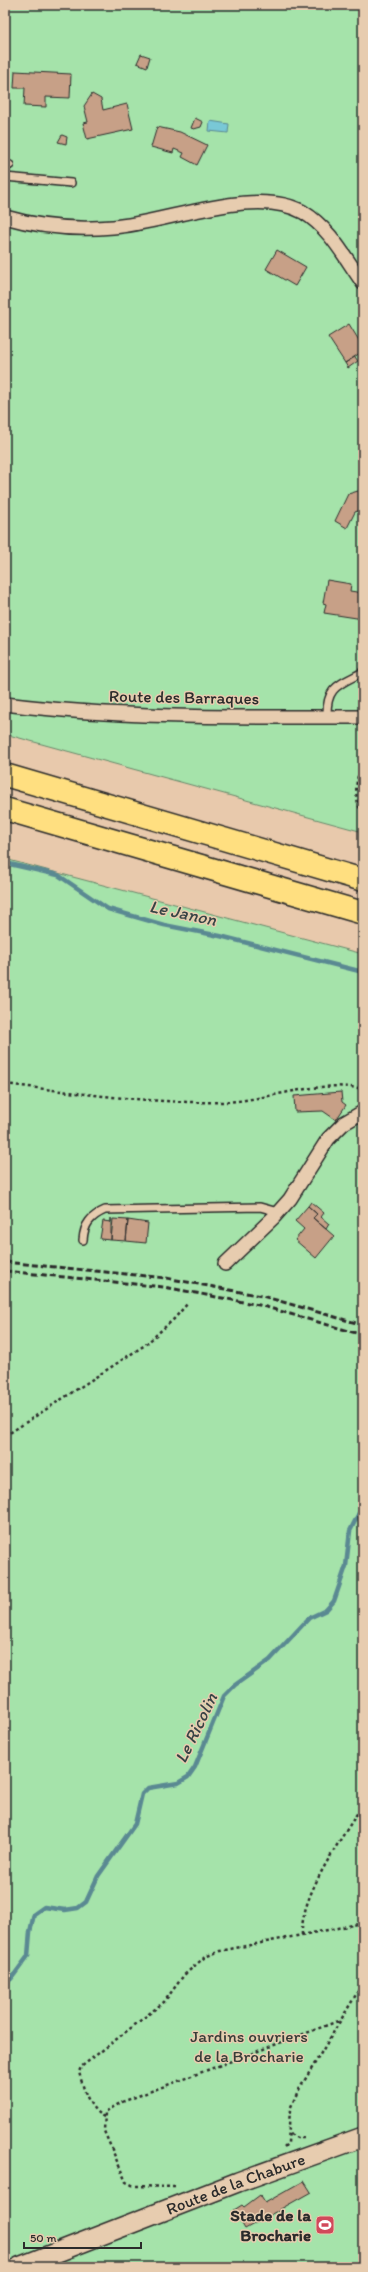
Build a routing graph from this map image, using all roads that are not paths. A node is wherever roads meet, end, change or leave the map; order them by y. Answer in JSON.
{"nodes":[{"id":1,"x":5,"y":177,"type":"edge"},
{"id":2,"x":70,"y":183,"type":"dead end"},
{"id":3,"x":5,"y":217,"type":"edge"},
{"id":4,"x":363,"y":283,"type":"edge"},
{"id":5,"x":363,"y":672,"type":"edge"},
{"id":6,"x":5,"y":704,"type":"edge"},
{"id":7,"x":327,"y":717,"type":"junction"},
{"id":8,"x":363,"y":717,"type":"edge"},
{"id":9,"x":5,"y":775,"type":"edge"},
{"id":10,"x":5,"y":809,"type":"edge"},
{"id":11,"x":363,"y":880,"type":"edge"},
{"id":12,"x":363,"y":913,"type":"edge"},
{"id":13,"x":363,"y":1112,"type":"edge"},
{"id":14,"x":278,"y":1212,"type":"junction"},
{"id":15,"x":83,"y":1240,"type":"dead end"},
{"id":16,"x":225,"y":1264,"type":"dead end"},
{"id":17,"x":363,"y":2137,"type":"edge"},
{"id":18,"x":19,"y":2267,"type":"edge"}],
"edges":[{"from":1,"to":2,"type":"lane"},
{"from":3,"to":4,"type":"street"},
{"from":5,"to":7,"type":"lane"},
{"from":6,"to":7,"type":"street","name":"Route des Barraques"},
{"from":7,"to":8,"type":"street","name":"Route des Barraques"},
{"from":9,"to":11,"type":"highway"},
{"from":10,"to":12,"type":"highway"},
{"from":13,"to":14,"type":"street"},
{"from":14,"to":15,"type":"lane"},
{"from":14,"to":16,"type":"street"},
{"from":17,"to":18,"type":"main road","name":"Route de la Chabure"}]}
